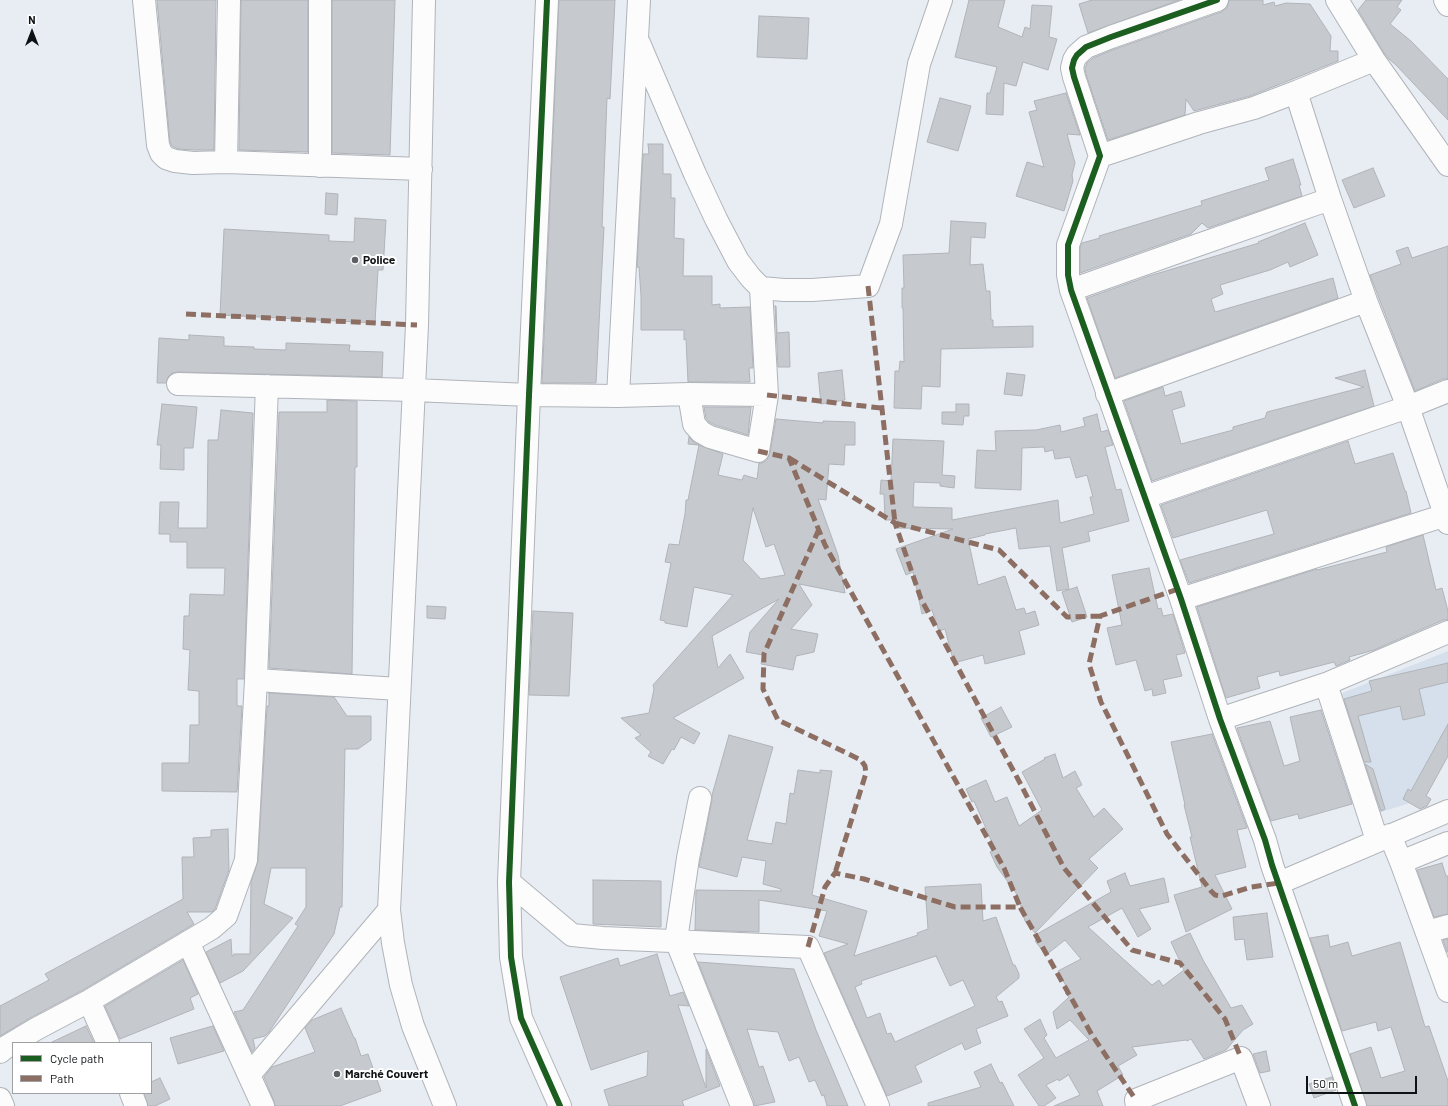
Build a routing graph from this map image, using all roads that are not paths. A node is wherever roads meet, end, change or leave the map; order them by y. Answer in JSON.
{"nodes":[{"id":1,"x":144,"y":0,"type":"edge"},
{"id":2,"x":229,"y":0,"type":"edge"},
{"id":3,"x":320,"y":0,"type":"edge"},
{"id":4,"x":424,"y":0,"type":"edge"},
{"id":5,"x":547,"y":0,"type":"edge"},
{"id":6,"x":638,"y":0,"type":"edge"},
{"id":7,"x":941,"y":0,"type":"edge"},
{"id":8,"x":1217,"y":0,"type":"edge"},
{"id":9,"x":1337,"y":0,"type":"edge"},
{"id":10,"x":1445,"y":0,"type":"edge"},
{"id":11,"x":1448,"y":4,"type":"edge"},
{"id":12,"x":637,"y":38,"type":"junction"},
{"id":13,"x":1374,"y":60,"type":"junction"},
{"id":14,"x":1296,"y":92,"type":"junction"},
{"id":15,"x":1100,"y":156,"type":"junction"},
{"id":16,"x":226,"y":162,"type":"junction"},
{"id":17,"x":1448,"y":165,"type":"edge"},
{"id":18,"x":320,"y":166,"type":"junction"},
{"id":19,"x":421,"y":169,"type":"junction"},
{"id":20,"x":1330,"y":199,"type":"junction"},
{"id":21,"x":761,"y":288,"type":"junction"},
{"id":22,"x":1071,"y":290,"type":"junction"},
{"id":23,"x":1366,"y":301,"type":"junction"},
{"id":24,"x":178,"y":384,"type":"dead end"},
{"id":25,"x":267,"y":386,"type":"junction"},
{"id":26,"x":414,"y":390,"type":"junction"},
{"id":27,"x":1448,"y":391,"type":"edge"},
{"id":28,"x":689,"y":394,"type":"junction"},
{"id":29,"x":1107,"y":394,"type":"junction"},
{"id":30,"x":529,"y":395,"type":"junction"},
{"id":31,"x":767,"y":395,"type":"junction"},
{"id":32,"x":618,"y":396,"type":"junction"},
{"id":33,"x":1408,"y":407,"type":"junction"},
{"id":34,"x":1145,"y":497,"type":"junction"},
{"id":35,"x":1447,"y":519,"type":"edge"},
{"id":36,"x":1181,"y":598,"type":"junction"},
{"id":37,"x":1448,"y":632,"type":"edge"},
{"id":38,"x":256,"y":680,"type":"junction"},
{"id":39,"x":1326,"y":684,"type":"junction"},
{"id":40,"x":399,"y":689,"type":"junction"},
{"id":41,"x":1220,"y":719,"type":"junction"},
{"id":42,"x":700,"y":798,"type":"dead end"},
{"id":43,"x":1448,"y":811,"type":"edge"},
{"id":44,"x":1384,"y":838,"type":"junction"},
{"id":45,"x":1448,"y":843,"type":"edge"},
{"id":46,"x":1401,"y":862,"type":"junction"},
{"id":47,"x":509,"y":882,"type":"junction"},
{"id":48,"x":1279,"y":883,"type":"junction"},
{"id":49,"x":389,"y":910,"type":"junction"},
{"id":50,"x":1448,"y":926,"type":"edge"},
{"id":51,"x":1427,"y":932,"type":"junction"},
{"id":52,"x":676,"y":940,"type":"junction"},
{"id":53,"x":188,"y":942,"type":"junction"},
{"id":54,"x":1448,"y":991,"type":"edge"},
{"id":55,"x":89,"y":1001,"type":"junction"},
{"id":56,"x":13,"y":1042,"type":"edge"},
{"id":57,"x":108,"y":1042,"type":"edge"},
{"id":58,"x":12,"y":1043,"type":"edge"},
{"id":59,"x":0,"y":1052,"type":"edge"},
{"id":60,"x":249,"y":1075,"type":"junction"},
{"id":61,"x":131,"y":1094,"type":"edge"},
{"id":62,"x":0,"y":1099,"type":"edge"},
{"id":63,"x":3,"y":1106,"type":"edge"},
{"id":64,"x":136,"y":1106,"type":"edge"},
{"id":65,"x":263,"y":1106,"type":"edge"},
{"id":66,"x":445,"y":1106,"type":"edge"},
{"id":67,"x":560,"y":1106,"type":"edge"},
{"id":68,"x":742,"y":1106,"type":"edge"},
{"id":69,"x":878,"y":1106,"type":"edge"},
{"id":70,"x":1137,"y":1106,"type":"edge"},
{"id":71,"x":1259,"y":1106,"type":"edge"},
{"id":72,"x":1355,"y":1106,"type":"edge"}],
"edges":[{"from":1,"to":16,"type":"street"},
{"from":2,"to":16,"type":"street"},
{"from":3,"to":18,"type":"street"},
{"from":4,"to":19,"type":"street"},
{"from":5,"to":30,"type":"street"},
{"from":6,"to":12,"type":"street"},
{"from":7,"to":21,"type":"street"},
{"from":8,"to":15,"type":"street"},
{"from":9,"to":13,"type":"street"},
{"from":10,"to":11,"type":"street"},
{"from":12,"to":21,"type":"street"},
{"from":12,"to":32,"type":"street"},
{"from":13,"to":14,"type":"street"},
{"from":13,"to":17,"type":"street"},
{"from":14,"to":15,"type":"street"},
{"from":14,"to":20,"type":"street"},
{"from":15,"to":22,"type":"street"},
{"from":16,"to":18,"type":"street"},
{"from":18,"to":19,"type":"street"},
{"from":19,"to":26,"type":"street"},
{"from":20,"to":22,"type":"street"},
{"from":20,"to":23,"type":"street"},
{"from":21,"to":31,"type":"street"},
{"from":22,"to":29,"type":"street"},
{"from":23,"to":29,"type":"street"},
{"from":23,"to":33,"type":"street"},
{"from":24,"to":25,"type":"street"},
{"from":25,"to":26,"type":"street"},
{"from":25,"to":38,"type":"street"},
{"from":26,"to":30,"type":"street"},
{"from":26,"to":40,"type":"street"},
{"from":27,"to":33,"type":"street"},
{"from":28,"to":31,"type":"street"},
{"from":28,"to":31,"type":"street"},
{"from":28,"to":32,"type":"street"},
{"from":29,"to":34,"type":"street"},
{"from":30,"to":32,"type":"street"},
{"from":30,"to":47,"type":"street"},
{"from":33,"to":34,"type":"street"},
{"from":33,"to":35,"type":"street"},
{"from":34,"to":36,"type":"street"},
{"from":35,"to":36,"type":"street"},
{"from":36,"to":41,"type":"street"},
{"from":37,"to":39,"type":"street"},
{"from":38,"to":40,"type":"street"},
{"from":38,"to":53,"type":"street"},
{"from":39,"to":41,"type":"street"},
{"from":39,"to":44,"type":"street"},
{"from":40,"to":49,"type":"street"},
{"from":41,"to":48,"type":"street"},
{"from":42,"to":52,"type":"street"},
{"from":43,"to":44,"type":"street"},
{"from":44,"to":46,"type":"street"},
{"from":44,"to":48,"type":"street"},
{"from":45,"to":46,"type":"street"},
{"from":46,"to":51,"type":"street"},
{"from":47,"to":52,"type":"street"},
{"from":47,"to":67,"type":"street"},
{"from":48,"to":72,"type":"street"},
{"from":49,"to":60,"type":"street"},
{"from":49,"to":66,"type":"street"},
{"from":50,"to":51,"type":"street"},
{"from":51,"to":54,"type":"street"},
{"from":52,"to":68,"type":"street"},
{"from":52,"to":69,"type":"street"},
{"from":53,"to":55,"type":"street"},
{"from":53,"to":60,"type":"street"},
{"from":55,"to":56,"type":"street"},
{"from":55,"to":57,"type":"street"},
{"from":58,"to":59,"type":"street"},
{"from":60,"to":65,"type":"street"},
{"from":61,"to":64,"type":"street"},
{"from":62,"to":63,"type":"street"},
{"from":70,"to":71,"type":"street"}]}
